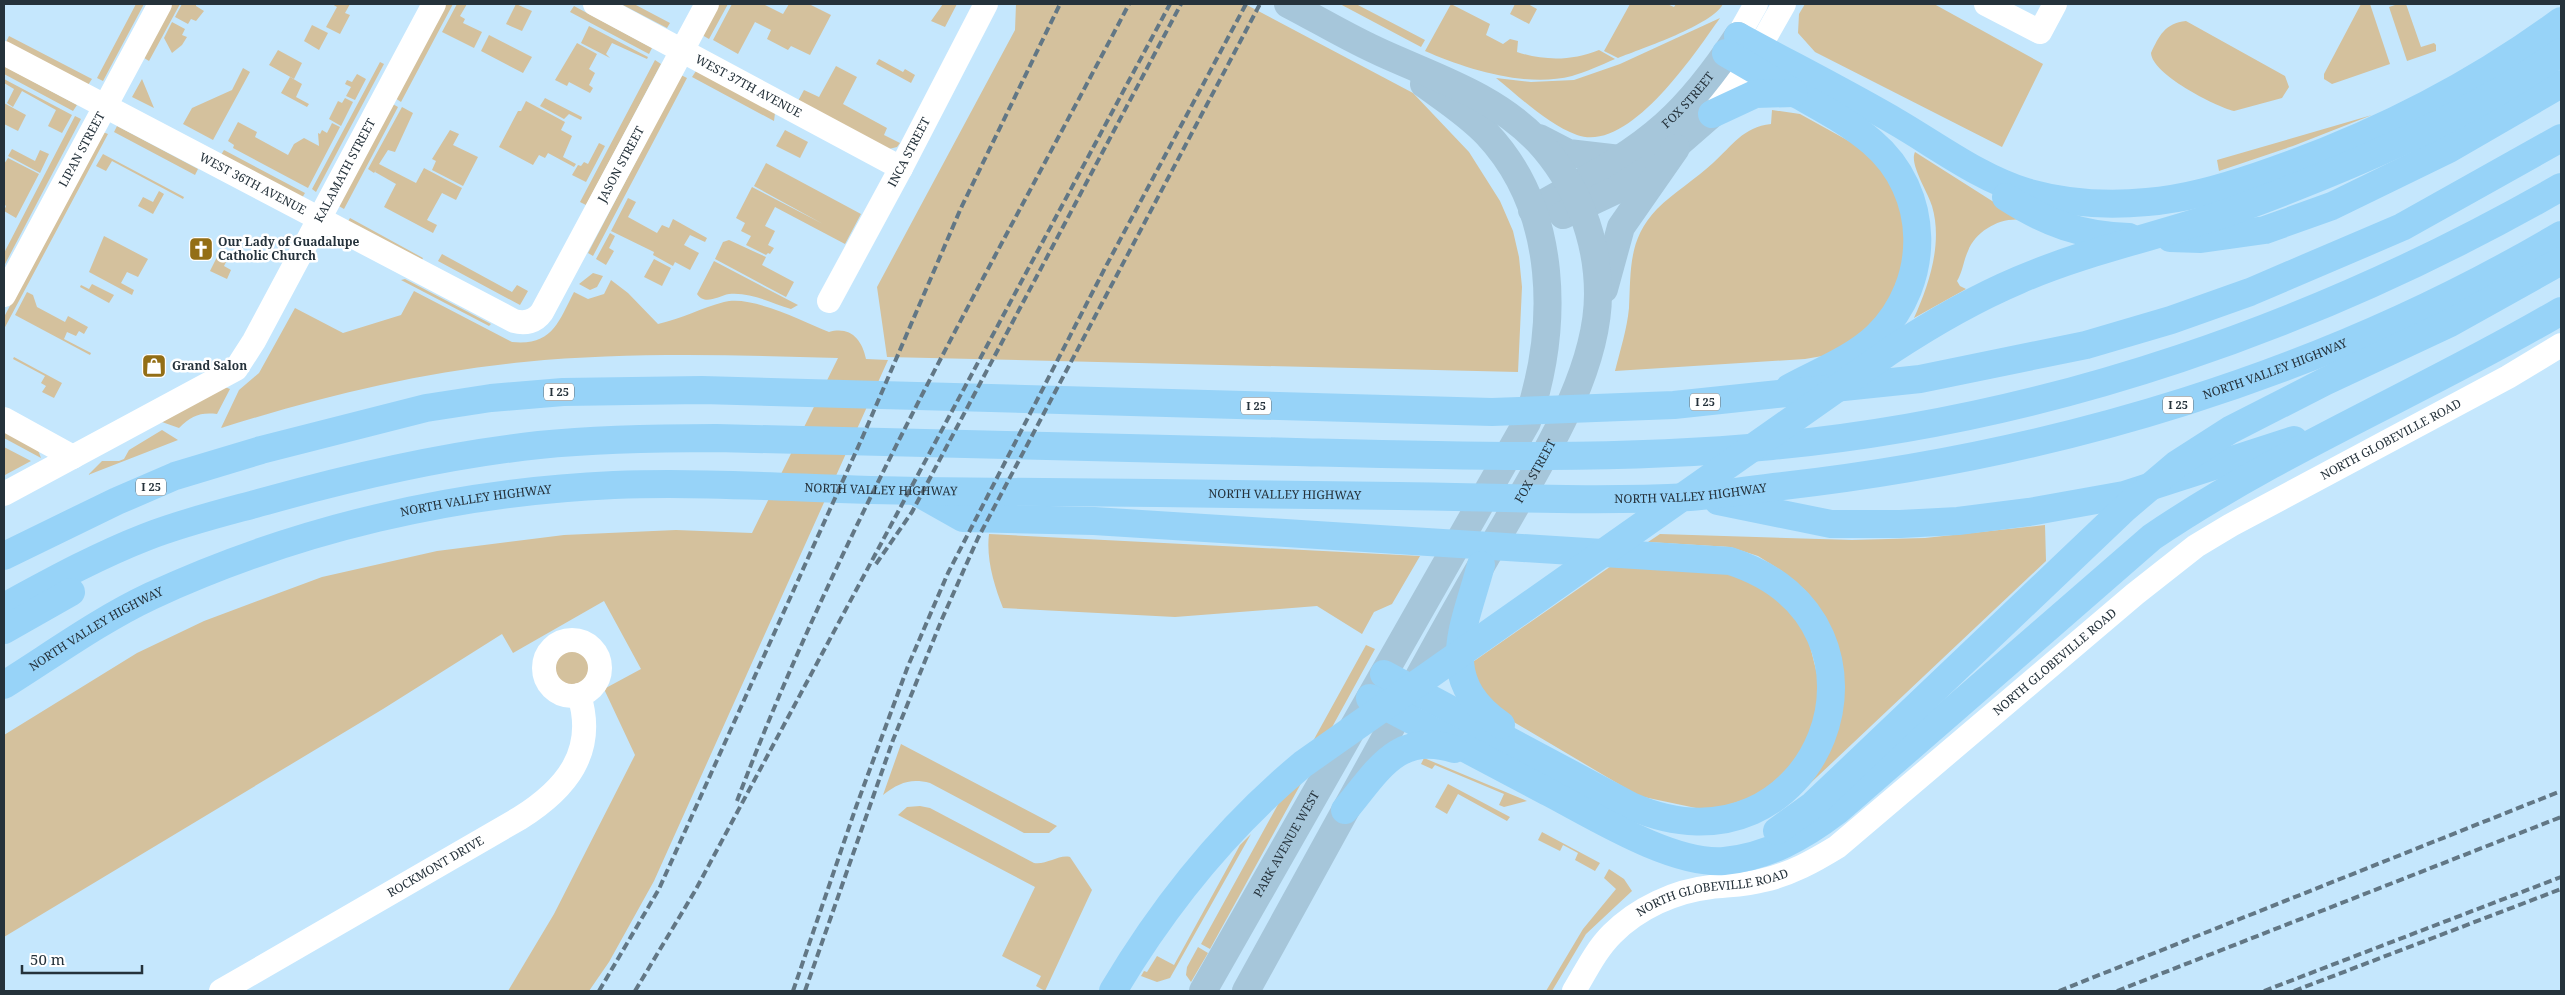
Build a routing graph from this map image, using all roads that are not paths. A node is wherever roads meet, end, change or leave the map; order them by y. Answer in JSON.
{"nodes":[{"id":1,"x":160,"y":4,"type":"edge"},
{"id":2,"x":434,"y":4,"type":"edge"},
{"id":3,"x":595,"y":4,"type":"edge"},
{"id":4,"x":707,"y":4,"type":"edge"},
{"id":5,"x":986,"y":4,"type":"edge"},
{"id":6,"x":1288,"y":4,"type":"edge"},
{"id":7,"x":1756,"y":4,"type":"edge"},
{"id":8,"x":1784,"y":4,"type":"edge"},
{"id":9,"x":1986,"y":4,"type":"edge"},
{"id":10,"x":2055,"y":4,"type":"edge"},
{"id":11,"x":2561,"y":22,"type":"edge"},
{"id":12,"x":682,"y":51,"type":"junction"},
{"id":13,"x":1743,"y":51,"type":"junction"},
{"id":14,"x":1378,"y":52,"type":"junction"},
{"id":15,"x":2561,"y":52,"type":"edge"},
{"id":16,"x":4,"y":53,"type":"edge"},
{"id":17,"x":2561,"y":84,"type":"edge"},
{"id":18,"x":1794,"y":93,"type":"junction"},
{"id":19,"x":105,"y":107,"type":"junction"},
{"id":20,"x":1712,"y":114,"type":"junction"},
{"id":21,"x":1895,"y":121,"type":"junction"},
{"id":22,"x":1524,"y":129,"type":"junction"},
{"id":23,"x":2561,"y":138,"type":"edge"},
{"id":24,"x":1676,"y":148,"type":"junction"},
{"id":25,"x":1620,"y":159,"type":"junction"},
{"id":26,"x":901,"y":168,"type":"junction"},
{"id":27,"x":2561,"y":187,"type":"edge"},
{"id":28,"x":1576,"y":198,"type":"junction"},
{"id":29,"x":1536,"y":218,"type":"junction"},
{"id":30,"x":319,"y":219,"type":"junction"},
{"id":31,"x":2561,"y":235,"type":"edge"},
{"id":32,"x":2561,"y":261,"type":"edge"},
{"id":33,"x":4,"y":295,"type":"edge"},
{"id":34,"x":829,"y":301,"type":"dead end"},
{"id":35,"x":2561,"y":311,"type":"edge"},
{"id":36,"x":530,"y":322,"type":"joint"},
{"id":37,"x":1591,"y":343,"type":"junction"},
{"id":38,"x":2561,"y":345,"type":"edge"},
{"id":39,"x":1782,"y":393,"type":"junction"},
{"id":40,"x":4,"y":419,"type":"edge"},
{"id":41,"x":2351,"y":422,"type":"junction"},
{"id":42,"x":73,"y":457,"type":"junction"},
{"id":43,"x":914,"y":491,"type":"junction"},
{"id":44,"x":4,"y":494,"type":"edge"},
{"id":45,"x":1694,"y":496,"type":"junction"},
{"id":46,"x":238,"y":509,"type":"junction"},
{"id":47,"x":4,"y":556,"type":"edge"},
{"id":48,"x":1481,"y":565,"type":"junction"},
{"id":49,"x":4,"y":607,"type":"edge"},
{"id":50,"x":4,"y":630,"type":"edge"},
{"id":51,"x":1384,"y":674,"type":"junction"},
{"id":52,"x":4,"y":686,"type":"edge"},
{"id":53,"x":1411,"y":689,"type":"junction"},
{"id":54,"x":579,"y":695,"type":"dead end"},
{"id":55,"x":1370,"y":698,"type":"junction"},
{"id":56,"x":1398,"y":713,"type":"junction"},
{"id":57,"x":1481,"y":758,"type":"junction"},
{"id":58,"x":1585,"y":782,"type":"junction"},
{"id":59,"x":1345,"y":810,"type":"junction"},
{"id":60,"x":1632,"y":835,"type":"junction"},
{"id":61,"x":221,"y":991,"type":"edge"},
{"id":62,"x":1113,"y":991,"type":"edge"},
{"id":63,"x":1203,"y":991,"type":"edge"},
{"id":64,"x":1246,"y":991,"type":"edge"},
{"id":65,"x":1574,"y":991,"type":"edge"}],
"edges":[{"from":1,"to":19,"type":"street","name":"LIPAN STREET"},
{"from":2,"to":30,"type":"street","name":"KALAMATH STREET"},
{"from":3,"to":12,"type":"street","name":"WEST 37TH AVENUE"},
{"from":4,"to":12,"type":"street","name":"JASON STREET"},
{"from":5,"to":26,"type":"street","name":"INCA STREET"},
{"from":6,"to":14,"type":"main road"},
{"from":7,"to":13,"type":"street","name":"FOX STREET"},
{"from":8,"to":13,"type":"street","name":"FOX STREET"},
{"from":9,"to":10,"type":"street"},
{"from":11,"to":21,"type":"highway"},
{"from":12,"to":26,"type":"street","name":"WEST 37TH AVENUE"},
{"from":12,"to":36,"type":"street","name":"JASON STREET"},
{"from":13,"to":18,"type":"highway"},
{"from":13,"to":20,"type":"street","name":"FOX STREET"},
{"from":13,"to":21,"type":"highway"},
{"from":13,"to":25,"type":"main road","name":"FOX STREET"},
{"from":14,"to":22,"type":"main road"},
{"from":14,"to":29,"type":"main road"},
{"from":15,"to":62,"type":"highway"},
{"from":16,"to":19,"type":"street","name":"WEST 36TH AVENUE"},
{"from":17,"to":21,"type":"highway"},
{"from":18,"to":20,"type":"highway"},
{"from":18,"to":39,"type":"highway"},
{"from":19,"to":30,"type":"street","name":"WEST 36TH AVENUE"},
{"from":19,"to":33,"type":"street","name":"LIPAN STREET"},
{"from":20,"to":24,"type":"main road","name":"FOX STREET"},
{"from":22,"to":25,"type":"main road"},
{"from":22,"to":28,"type":"main road"},
{"from":23,"to":39,"type":"highway","number":"I 25"},
{"from":24,"to":28,"type":"main road","name":"FOX STREET"},
{"from":24,"to":37,"type":"main road"},
{"from":25,"to":28,"type":"main road","name":"FOX STREET"},
{"from":26,"to":34,"type":"street","name":"INCA STREET"},
{"from":27,"to":46,"type":"highway"},
{"from":28,"to":29,"type":"main road","name":"FOX STREET"},
{"from":28,"to":37,"type":"main road","name":"FOX STREET"},
{"from":29,"to":51,"type":"main road"},
{"from":30,"to":36,"type":"street","name":"WEST 36TH AVENUE"},
{"from":30,"to":42,"type":"street","name":"KALAMATH STREET"},
{"from":31,"to":45,"type":"highway","name":"NORTH VALLEY HIGHWAY","number":"I 25"},
{"from":32,"to":60,"type":"highway"},
{"from":35,"to":41,"type":"highway"},
{"from":37,"to":48,"type":"main road","name":"FOX STREET"},
{"from":38,"to":65,"type":"street","name":"NORTH GLOBEVILLE ROAD"},
{"from":39,"to":47,"type":"highway","number":"I 25"},
{"from":40,"to":42,"type":"street"},
{"from":41,"to":45,"type":"highway"},
{"from":41,"to":60,"type":"highway"},
{"from":42,"to":44,"type":"street","name":"KALAMATH STREET"},
{"from":43,"to":45,"type":"highway","name":"NORTH VALLEY HIGHWAY","number":"I 25"},
{"from":43,"to":52,"type":"highway","name":"NORTH VALLEY HIGHWAY","number":"I 25"},
{"from":43,"to":58,"type":"highway"},
{"from":46,"to":49,"type":"highway"},
{"from":46,"to":50,"type":"highway"},
{"from":48,"to":53,"type":"main road","name":"FOX STREET"},
{"from":48,"to":58,"type":"highway"},
{"from":51,"to":53,"type":"highway"},
{"from":51,"to":55,"type":"main road"},
{"from":53,"to":56,"type":"main road","name":"FOX STREET"},
{"from":53,"to":58,"type":"highway"},
{"from":54,"to":61,"type":"street","name":"ROCKMONT DRIVE"},
{"from":55,"to":56,"type":"highway"},
{"from":55,"to":63,"type":"main road","name":"PARK AVENUE WEST"},
{"from":56,"to":57,"type":"highway"},
{"from":56,"to":59,"type":"main road"},
{"from":57,"to":59,"type":"highway"},
{"from":57,"to":60,"type":"highway"},
{"from":59,"to":64,"type":"main road"}]}
